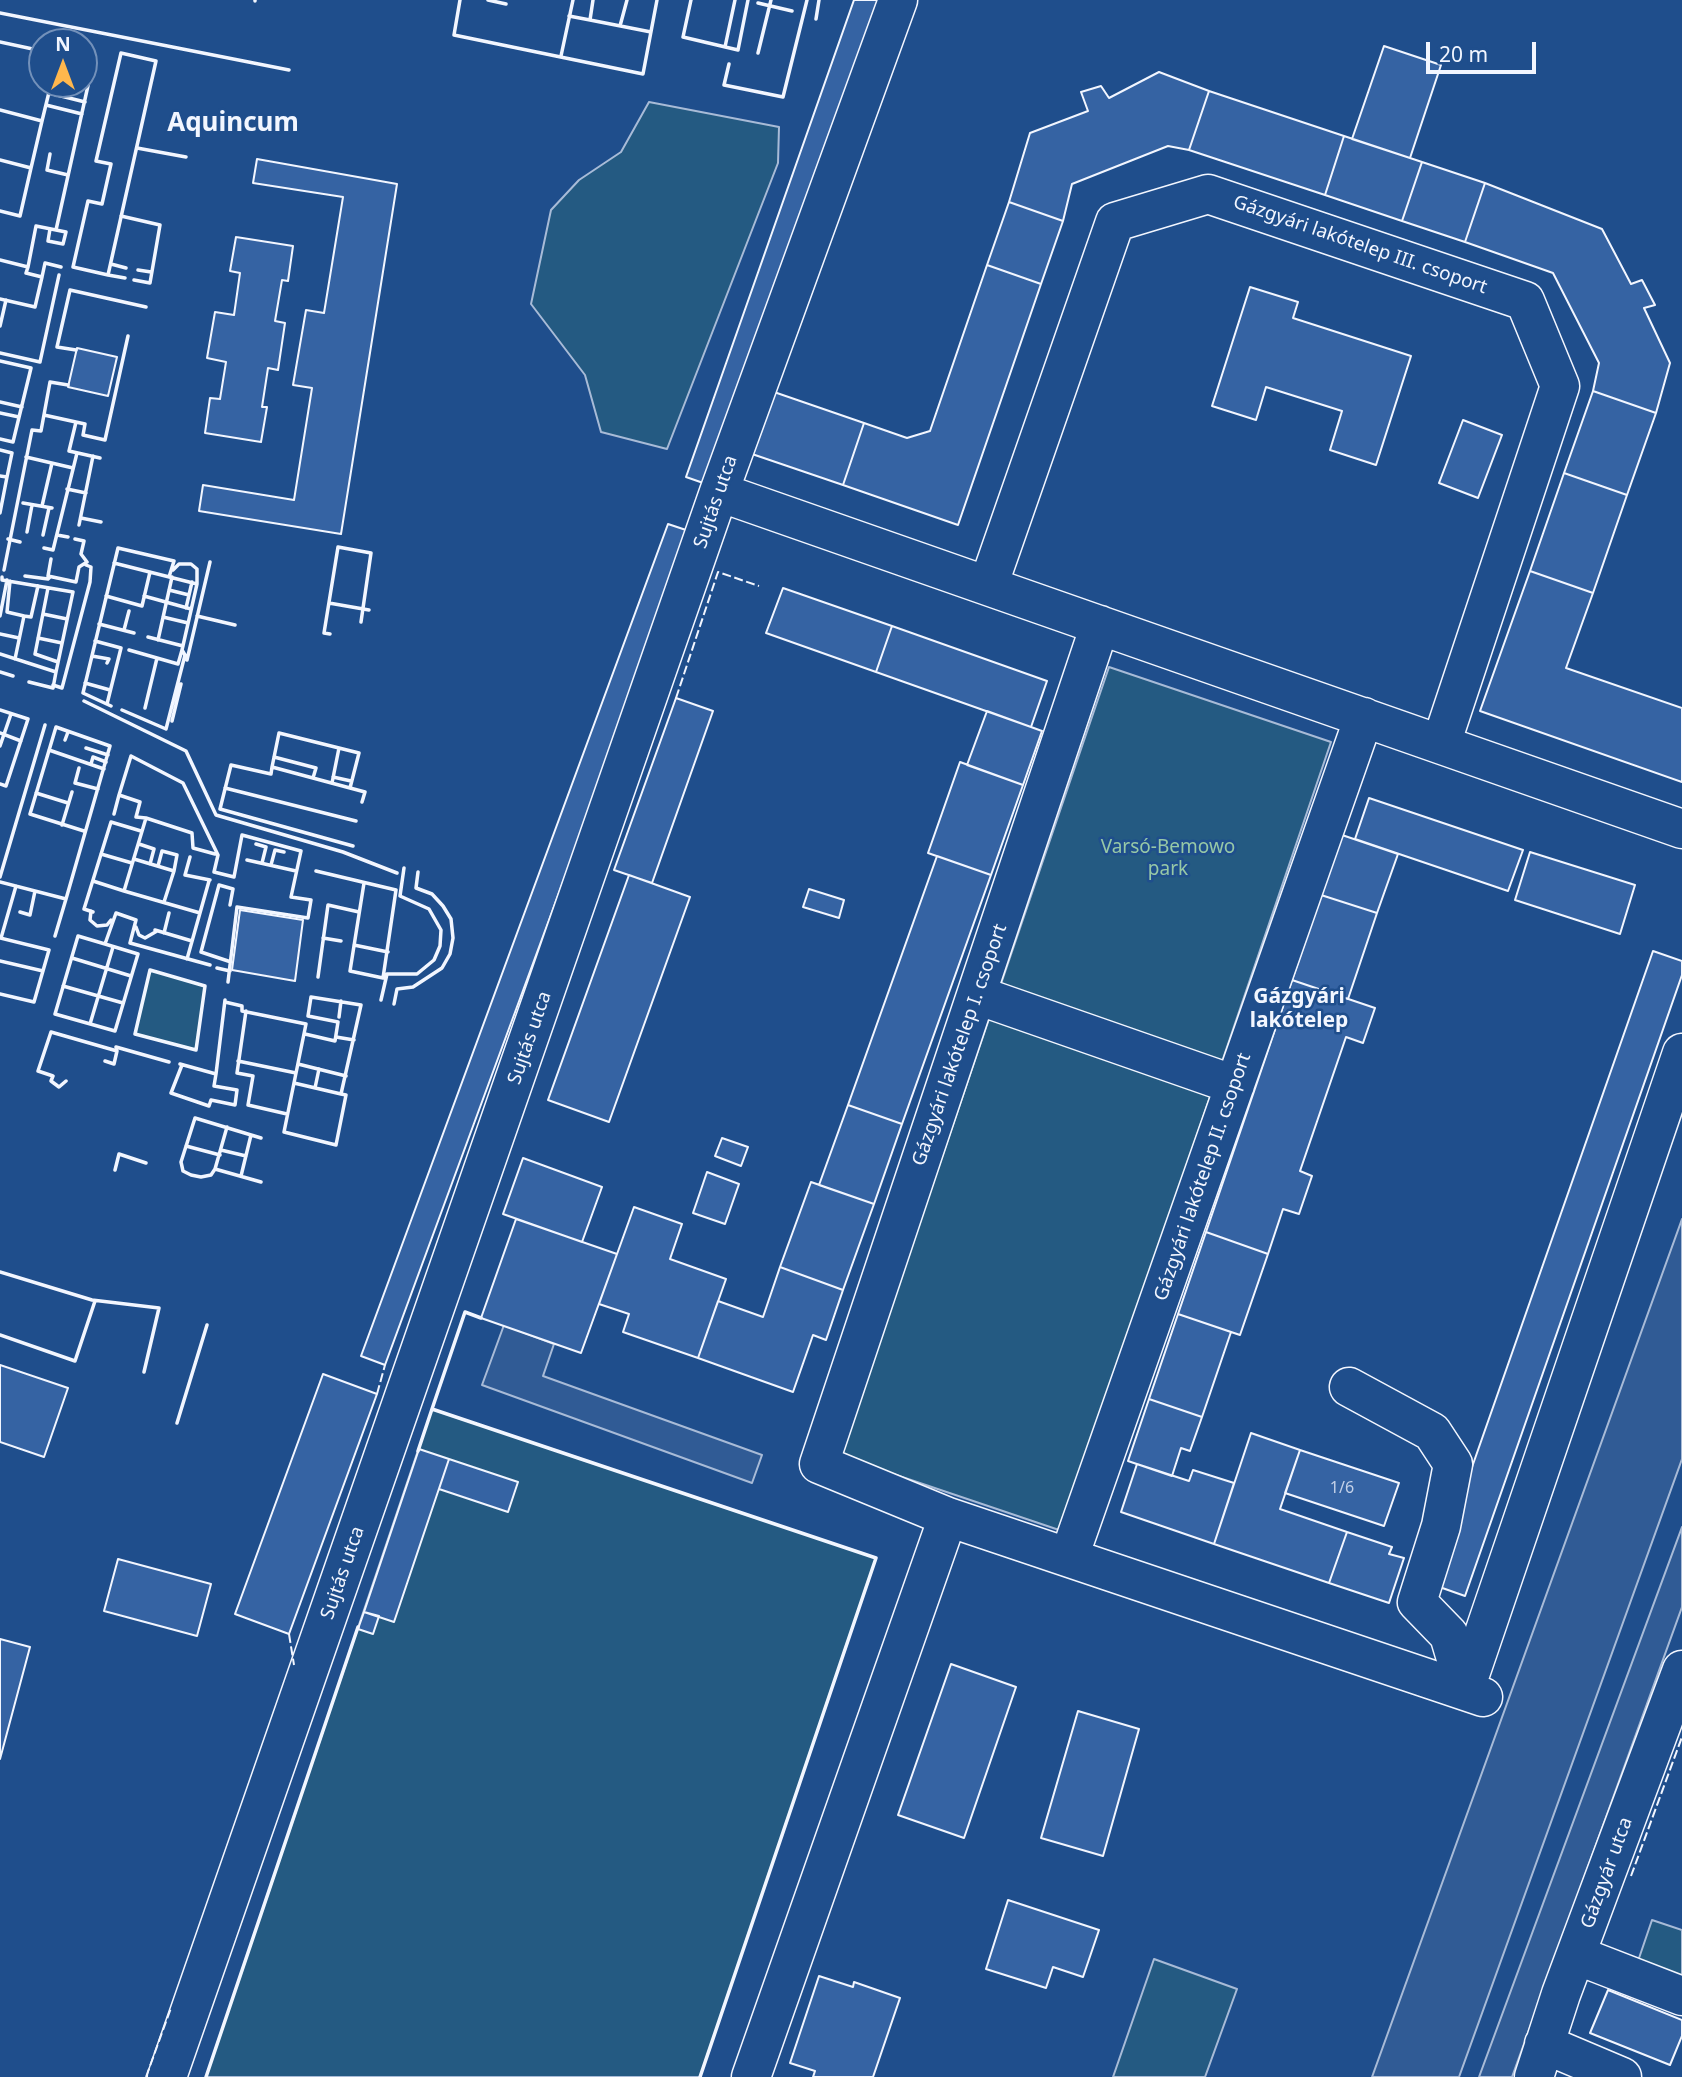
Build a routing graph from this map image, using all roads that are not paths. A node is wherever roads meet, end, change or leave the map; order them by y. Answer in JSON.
{"nodes":[{"id":1,"x":898,"y":0,"type":"edge"},
{"id":2,"x":719,"y":492,"type":"junction"},
{"id":3,"x":988,"y":586,"type":"junction"},
{"id":4,"x":1100,"y":625,"type":"junction"},
{"id":5,"x":1364,"y":717,"type":"junction"},
{"id":6,"x":1441,"y":744,"type":"junction"},
{"id":7,"x":1682,"y":829,"type":"edge"},
{"id":8,"x":977,"y":995,"type":"junction"},
{"id":9,"x":1682,"y":1054,"type":"edge"},
{"id":10,"x":1236,"y":1085,"type":"junction"},
{"id":11,"x":1349,"y":1387,"type":"dead end"},
{"id":12,"x":948,"y":1517,"type":"junction"},
{"id":13,"x":1069,"y":1557,"type":"junction"},
{"id":14,"x":1682,"y":1670,"type":"edge"},
{"id":15,"x":1474,"y":1693,"type":"junction"},
{"id":16,"x":1576,"y":1955,"type":"junction"},
{"id":17,"x":1682,"y":1996,"type":"edge"},
{"id":18,"x":1539,"y":2061,"type":"edge"},
{"id":19,"x":167,"y":2077,"type":"edge"},
{"id":20,"x":751,"y":2077,"type":"edge"},
{"id":21,"x":1622,"y":2077,"type":"edge"}],
"edges":[{"from":1,"to":2,"type":"street","name":"Sujtás utca"},
{"from":2,"to":3,"type":"street"},
{"from":2,"to":19,"type":"street","name":"Sujtás utca"},
{"from":3,"to":4,"type":"street"},
{"from":3,"to":6,"type":"street","name":"Gázgyári lakótelep III. csoport"},
{"from":4,"to":5,"type":"street"},
{"from":4,"to":8,"type":"street","name":"Gázgyári lakótelep I. csoport"},
{"from":5,"to":6,"type":"street"},
{"from":5,"to":10,"type":"street","name":"Gázgyári lakótelep II. csoport"},
{"from":6,"to":7,"type":"street"},
{"from":8,"to":10,"type":"street"},
{"from":8,"to":12,"type":"street","name":"Gázgyári lakótelep I. csoport"},
{"from":9,"to":15,"type":"street"},
{"from":10,"to":13,"type":"street","name":"Gázgyári lakótelep II. csoport"},
{"from":11,"to":15,"type":"street"},
{"from":12,"to":13,"type":"street"},
{"from":12,"to":20,"type":"street"},
{"from":13,"to":15,"type":"street"},
{"from":14,"to":16,"type":"street","name":"Gázgyár utca"},
{"from":16,"to":17,"type":"street"},
{"from":16,"to":18,"type":"street","name":"Gázgyár utca"},
{"from":18,"to":21,"type":"street"}]}
